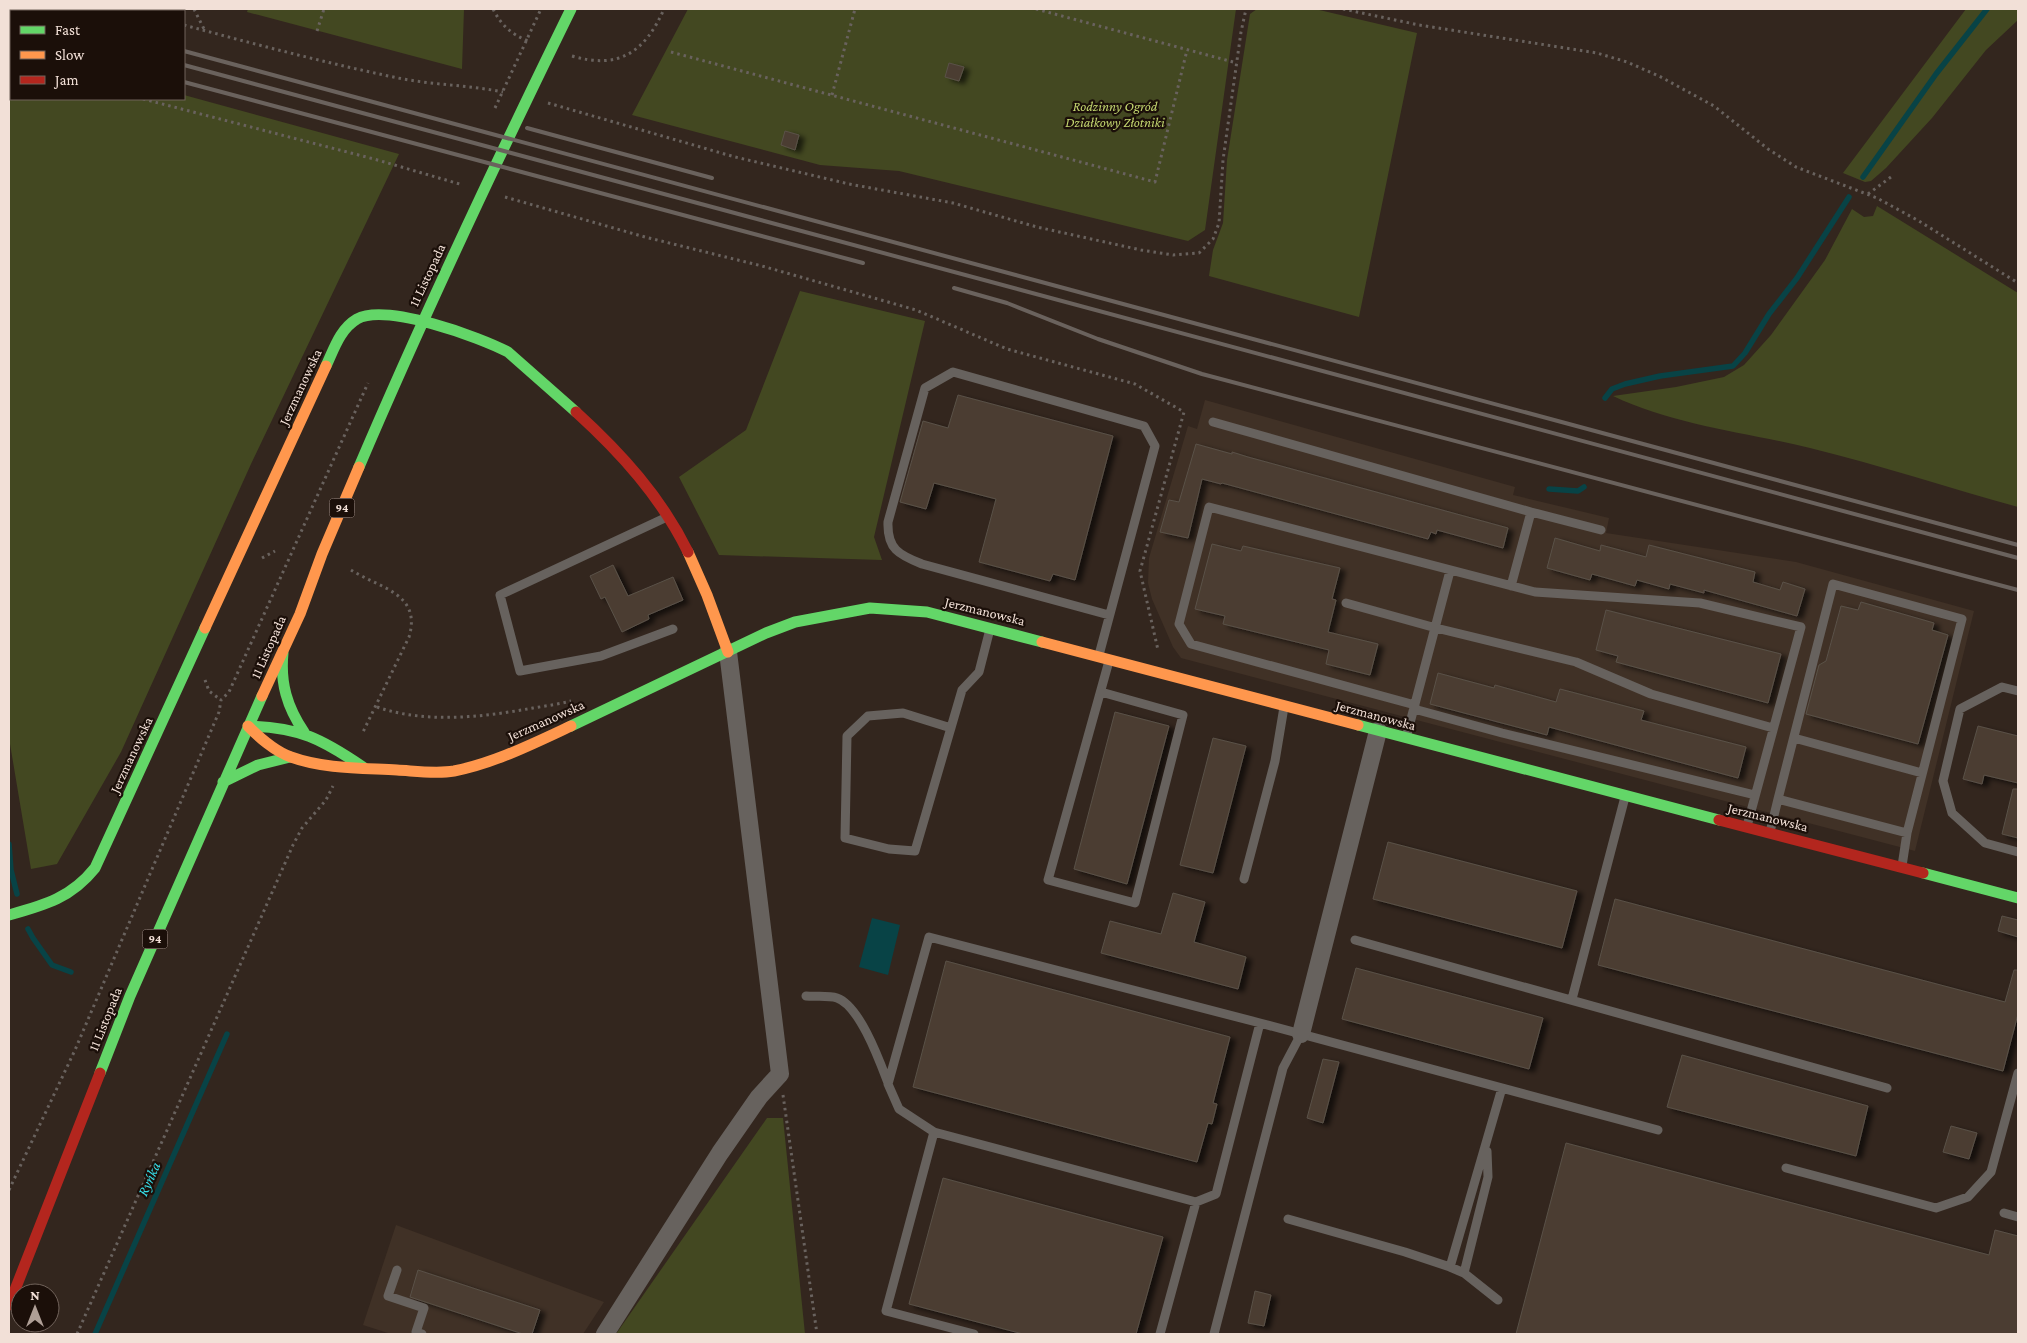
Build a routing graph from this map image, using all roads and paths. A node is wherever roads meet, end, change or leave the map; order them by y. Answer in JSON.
{"nodes":[{"id":1,"x":194,"y":9,"type":"edge"},
{"id":2,"x":324,"y":9,"type":"edge"},
{"id":3,"x":855,"y":9,"type":"edge"},
{"id":4,"x":1036,"y":9,"type":"edge"},
{"id":5,"x":1246,"y":9,"type":"edge"},
{"id":6,"x":1344,"y":9,"type":"edge"},
{"id":7,"x":569,"y":12,"type":"edge"},
{"id":8,"x":185,"y":24,"type":"edge"},
{"id":9,"x":204,"y":30,"type":"junction"},
{"id":10,"x":317,"y":30,"type":"dead end"},
{"id":11,"x":1187,"y":50,"type":"junction"},
{"id":12,"x":671,"y":52,"type":"dead end"},
{"id":13,"x":1236,"y":64,"type":"junction"},
{"id":14,"x":506,"y":92,"type":"dead end"},
{"id":15,"x":832,"y":94,"type":"junction"},
{"id":16,"x":147,"y":100,"type":"edge"},
{"id":17,"x":545,"y":102,"type":"dead end"},
{"id":18,"x":1891,"y":177,"type":"dead end"},
{"id":19,"x":468,"y":186,"type":"dead end"},
{"id":20,"x":496,"y":194,"type":"dead end"},
{"id":21,"x":1867,"y":194,"type":"junction"},
{"id":22,"x":2018,"y":283,"type":"edge"},
{"id":23,"x":372,"y":375,"type":"dead end"},
{"id":24,"x":1213,"y":422,"type":"dead end"},
{"id":25,"x":1531,"y":512,"type":"junction"},
{"id":26,"x":668,"y":517,"type":"junction"},
{"id":27,"x":1601,"y":530,"type":"dead end"},
{"id":28,"x":351,"y":570,"type":"dead end"},
{"id":29,"x":1450,"y":571,"type":"junction"},
{"id":30,"x":1511,"y":586,"type":"junction"},
{"id":31,"x":1346,"y":603,"type":"dead end"},
{"id":32,"x":1109,"y":615,"type":"junction"},
{"id":33,"x":990,"y":628,"type":"junction"},
{"id":34,"x":1436,"y":628,"type":"junction"},
{"id":35,"x":673,"y":629,"type":"dead end"},
{"id":36,"x":283,"y":651,"type":"junction"},
{"id":37,"x":728,"y":652,"type":"junction"},
{"id":38,"x":1104,"y":657,"type":"junction"},
{"id":39,"x":1155,"y":670,"type":"junction"},
{"id":40,"x":2018,"y":691,"type":"edge"},
{"id":41,"x":1101,"y":692,"type":"junction"},
{"id":42,"x":577,"y":699,"type":"dead end"},
{"id":43,"x":1284,"y":706,"type":"junction"},
{"id":44,"x":377,"y":707,"type":"junction"},
{"id":45,"x":1414,"y":707,"type":"junction"},
{"id":46,"x":248,"y":726,"type":"junction"},
{"id":47,"x":951,"y":728,"type":"junction"},
{"id":48,"x":1774,"y":728,"type":"junction"},
{"id":49,"x":1378,"y":731,"type":"junction"},
{"id":50,"x":304,"y":732,"type":"junction"},
{"id":51,"x":363,"y":732,"type":"dead end"},
{"id":52,"x":1406,"y":738,"type":"junction"},
{"id":53,"x":1794,"y":738,"type":"junction"},
{"id":54,"x":290,"y":757,"type":"junction"},
{"id":55,"x":366,"y":768,"type":"junction"},
{"id":56,"x":1922,"y":773,"type":"junction"},
{"id":57,"x":336,"y":781,"type":"dead end"},
{"id":58,"x":223,"y":782,"type":"junction"},
{"id":59,"x":1626,"y":794,"type":"junction"},
{"id":60,"x":1755,"y":795,"type":"junction"},
{"id":61,"x":1778,"y":799,"type":"junction"},
{"id":62,"x":1747,"y":826,"type":"junction"},
{"id":63,"x":1770,"y":833,"type":"junction"},
{"id":64,"x":1907,"y":833,"type":"junction"},
{"id":65,"x":2018,"y":852,"type":"edge"},
{"id":66,"x":1902,"y":866,"type":"junction"},
{"id":67,"x":1244,"y":879,"type":"dead end"},
{"id":68,"x":2018,"y":898,"type":"edge"},
{"id":69,"x":10,"y":915,"type":"edge"},
{"id":70,"x":1355,"y":940,"type":"dead end"},
{"id":71,"x":806,"y":996,"type":"dead end"},
{"id":72,"x":1572,"y":999,"type":"junction"},
{"id":73,"x":1260,"y":1023,"type":"junction"},
{"id":74,"x":1302,"y":1034,"type":"junction"},
{"id":75,"x":2018,"y":1073,"type":"edge"},
{"id":76,"x":780,"y":1074,"type":"junction"},
{"id":77,"x":888,"y":1084,"type":"junction"},
{"id":78,"x":1502,"y":1088,"type":"junction"},
{"id":79,"x":1887,"y":1088,"type":"dead end"},
{"id":80,"x":1658,"y":1130,"type":"dead end"},
{"id":81,"x":934,"y":1132,"type":"junction"},
{"id":82,"x":1486,"y":1142,"type":"junction"},
{"id":83,"x":1786,"y":1168,"type":"dead end"},
{"id":84,"x":9,"y":1190,"type":"edge"},
{"id":85,"x":1196,"y":1202,"type":"junction"},
{"id":86,"x":2004,"y":1213,"type":"dead end"},
{"id":87,"x":2018,"y":1216,"type":"edge"},
{"id":88,"x":1288,"y":1219,"type":"dead end"},
{"id":89,"x":1450,"y":1267,"type":"junction"},
{"id":90,"x":397,"y":1270,"type":"dead end"},
{"id":91,"x":1464,"y":1273,"type":"junction"},
{"id":92,"x":1498,"y":1300,"type":"dead end"},
{"id":93,"x":9,"y":1305,"type":"edge"},
{"id":94,"x":77,"y":1334,"type":"edge"},
{"id":95,"x":422,"y":1334,"type":"edge"},
{"id":96,"x":605,"y":1334,"type":"edge"},
{"id":97,"x":817,"y":1334,"type":"edge"},
{"id":98,"x":974,"y":1334,"type":"edge"},
{"id":99,"x":1160,"y":1334,"type":"edge"},
{"id":100,"x":1214,"y":1334,"type":"edge"}],
"edges":[{"from":1,"to":9,"type":"path"},
{"from":2,"to":10,"type":"path"},
{"from":3,"to":15,"type":"path"},
{"from":4,"to":11,"type":"path"},
{"from":5,"to":13,"type":"path"},
{"from":6,"to":21,"type":"path"},
{"from":7,"to":36,"type":"street","name":"11 Listopada","number":"94"},
{"from":8,"to":9,"type":"path"},
{"from":9,"to":14,"type":"path"},
{"from":11,"to":13,"type":"path"},
{"from":11,"to":15,"type":"path"},
{"from":12,"to":15,"type":"path"},
{"from":13,"to":17,"type":"path"},
{"from":16,"to":19,"type":"path"},
{"from":18,"to":21,"type":"path"},
{"from":20,"to":39,"type":"path"},
{"from":21,"to":22,"type":"path"},
{"from":23,"to":84,"type":"path"},
{"from":24,"to":25,"type":"lane"},
{"from":25,"to":27,"type":"lane"},
{"from":25,"to":30,"type":"lane"},
{"from":26,"to":35,"type":"lane"},
{"from":26,"to":37,"type":"street","name":"Jerzmanowska"},
{"from":26,"to":69,"type":"street","name":"Jerzmanowska"},
{"from":28,"to":44,"type":"path"},
{"from":29,"to":30,"type":"lane"},
{"from":29,"to":34,"type":"lane"},
{"from":29,"to":45,"type":"lane"},
{"from":30,"to":48,"type":"lane"},
{"from":31,"to":34,"type":"lane"},
{"from":32,"to":32,"type":"lane"},
{"from":32,"to":38,"type":"lane"},
{"from":33,"to":37,"type":"street","name":"Jerzmanowska"},
{"from":33,"to":38,"type":"street","name":"Jerzmanowska"},
{"from":33,"to":47,"type":"lane"},
{"from":34,"to":45,"type":"lane"},
{"from":34,"to":48,"type":"lane"},
{"from":36,"to":46,"type":"street","name":"11 Listopada","number":"94"},
{"from":36,"to":50,"type":"street"},
{"from":37,"to":55,"type":"street","name":"Jerzmanowska"},
{"from":37,"to":76,"type":"street"},
{"from":38,"to":39,"type":"street","name":"Jerzmanowska"},
{"from":38,"to":41,"type":"lane"},
{"from":39,"to":43,"type":"street","name":"Jerzmanowska"},
{"from":40,"to":65,"type":"lane"},
{"from":41,"to":41,"type":"lane"},
{"from":42,"to":44,"type":"path"},
{"from":43,"to":49,"type":"street","name":"Jerzmanowska"},
{"from":43,"to":67,"type":"lane"},
{"from":44,"to":51,"type":"path"},
{"from":45,"to":52,"type":"lane"},
{"from":45,"to":60,"type":"lane"},
{"from":46,"to":50,"type":"street"},
{"from":46,"to":54,"type":"street","name":"Jerzmanowska"},
{"from":46,"to":58,"type":"street","name":"11 Listopada","number":"94"},
{"from":47,"to":47,"type":"lane"},
{"from":48,"to":60,"type":"lane"},
{"from":49,"to":52,"type":"street","name":"Jerzmanowska"},
{"from":49,"to":74,"type":"street"},
{"from":50,"to":55,"type":"street"},
{"from":52,"to":59,"type":"street","name":"Jerzmanowska"},
{"from":53,"to":56,"type":"lane"},
{"from":53,"to":56,"type":"lane"},
{"from":53,"to":61,"type":"lane"},
{"from":54,"to":55,"type":"street","name":"Jerzmanowska"},
{"from":54,"to":58,"type":"street","name":"Jerzmanowska"},
{"from":56,"to":64,"type":"lane"},
{"from":57,"to":94,"type":"path"},
{"from":58,"to":93,"type":"street","name":"11 Listopada","number":"94"},
{"from":59,"to":62,"type":"street","name":"Jerzmanowska"},
{"from":59,"to":72,"type":"lane"},
{"from":60,"to":62,"type":"lane"},
{"from":61,"to":63,"type":"lane"},
{"from":61,"to":64,"type":"lane"},
{"from":62,"to":63,"type":"street","name":"Jerzmanowska"},
{"from":63,"to":66,"type":"street","name":"Jerzmanowska"},
{"from":64,"to":66,"type":"lane"},
{"from":66,"to":68,"type":"street","name":"Jerzmanowska"},
{"from":70,"to":72,"type":"lane"},
{"from":71,"to":77,"type":"lane"},
{"from":72,"to":79,"type":"lane"},
{"from":73,"to":74,"type":"lane"},
{"from":73,"to":77,"type":"lane"},
{"from":73,"to":85,"type":"lane"},
{"from":74,"to":78,"type":"lane"},
{"from":74,"to":100,"type":"lane"},
{"from":75,"to":83,"type":"lane"},
{"from":76,"to":96,"type":"street"},
{"from":76,"to":97,"type":"path"},
{"from":77,"to":81,"type":"lane"},
{"from":78,"to":80,"type":"lane"},
{"from":78,"to":82,"type":"lane"},
{"from":81,"to":85,"type":"lane"},
{"from":81,"to":98,"type":"lane"},
{"from":82,"to":89,"type":"lane"},
{"from":82,"to":91,"type":"lane"},
{"from":85,"to":99,"type":"lane"},
{"from":86,"to":87,"type":"lane"},
{"from":88,"to":89,"type":"lane"},
{"from":89,"to":91,"type":"lane"},
{"from":90,"to":95,"type":"lane"},
{"from":91,"to":92,"type":"lane"}]}
